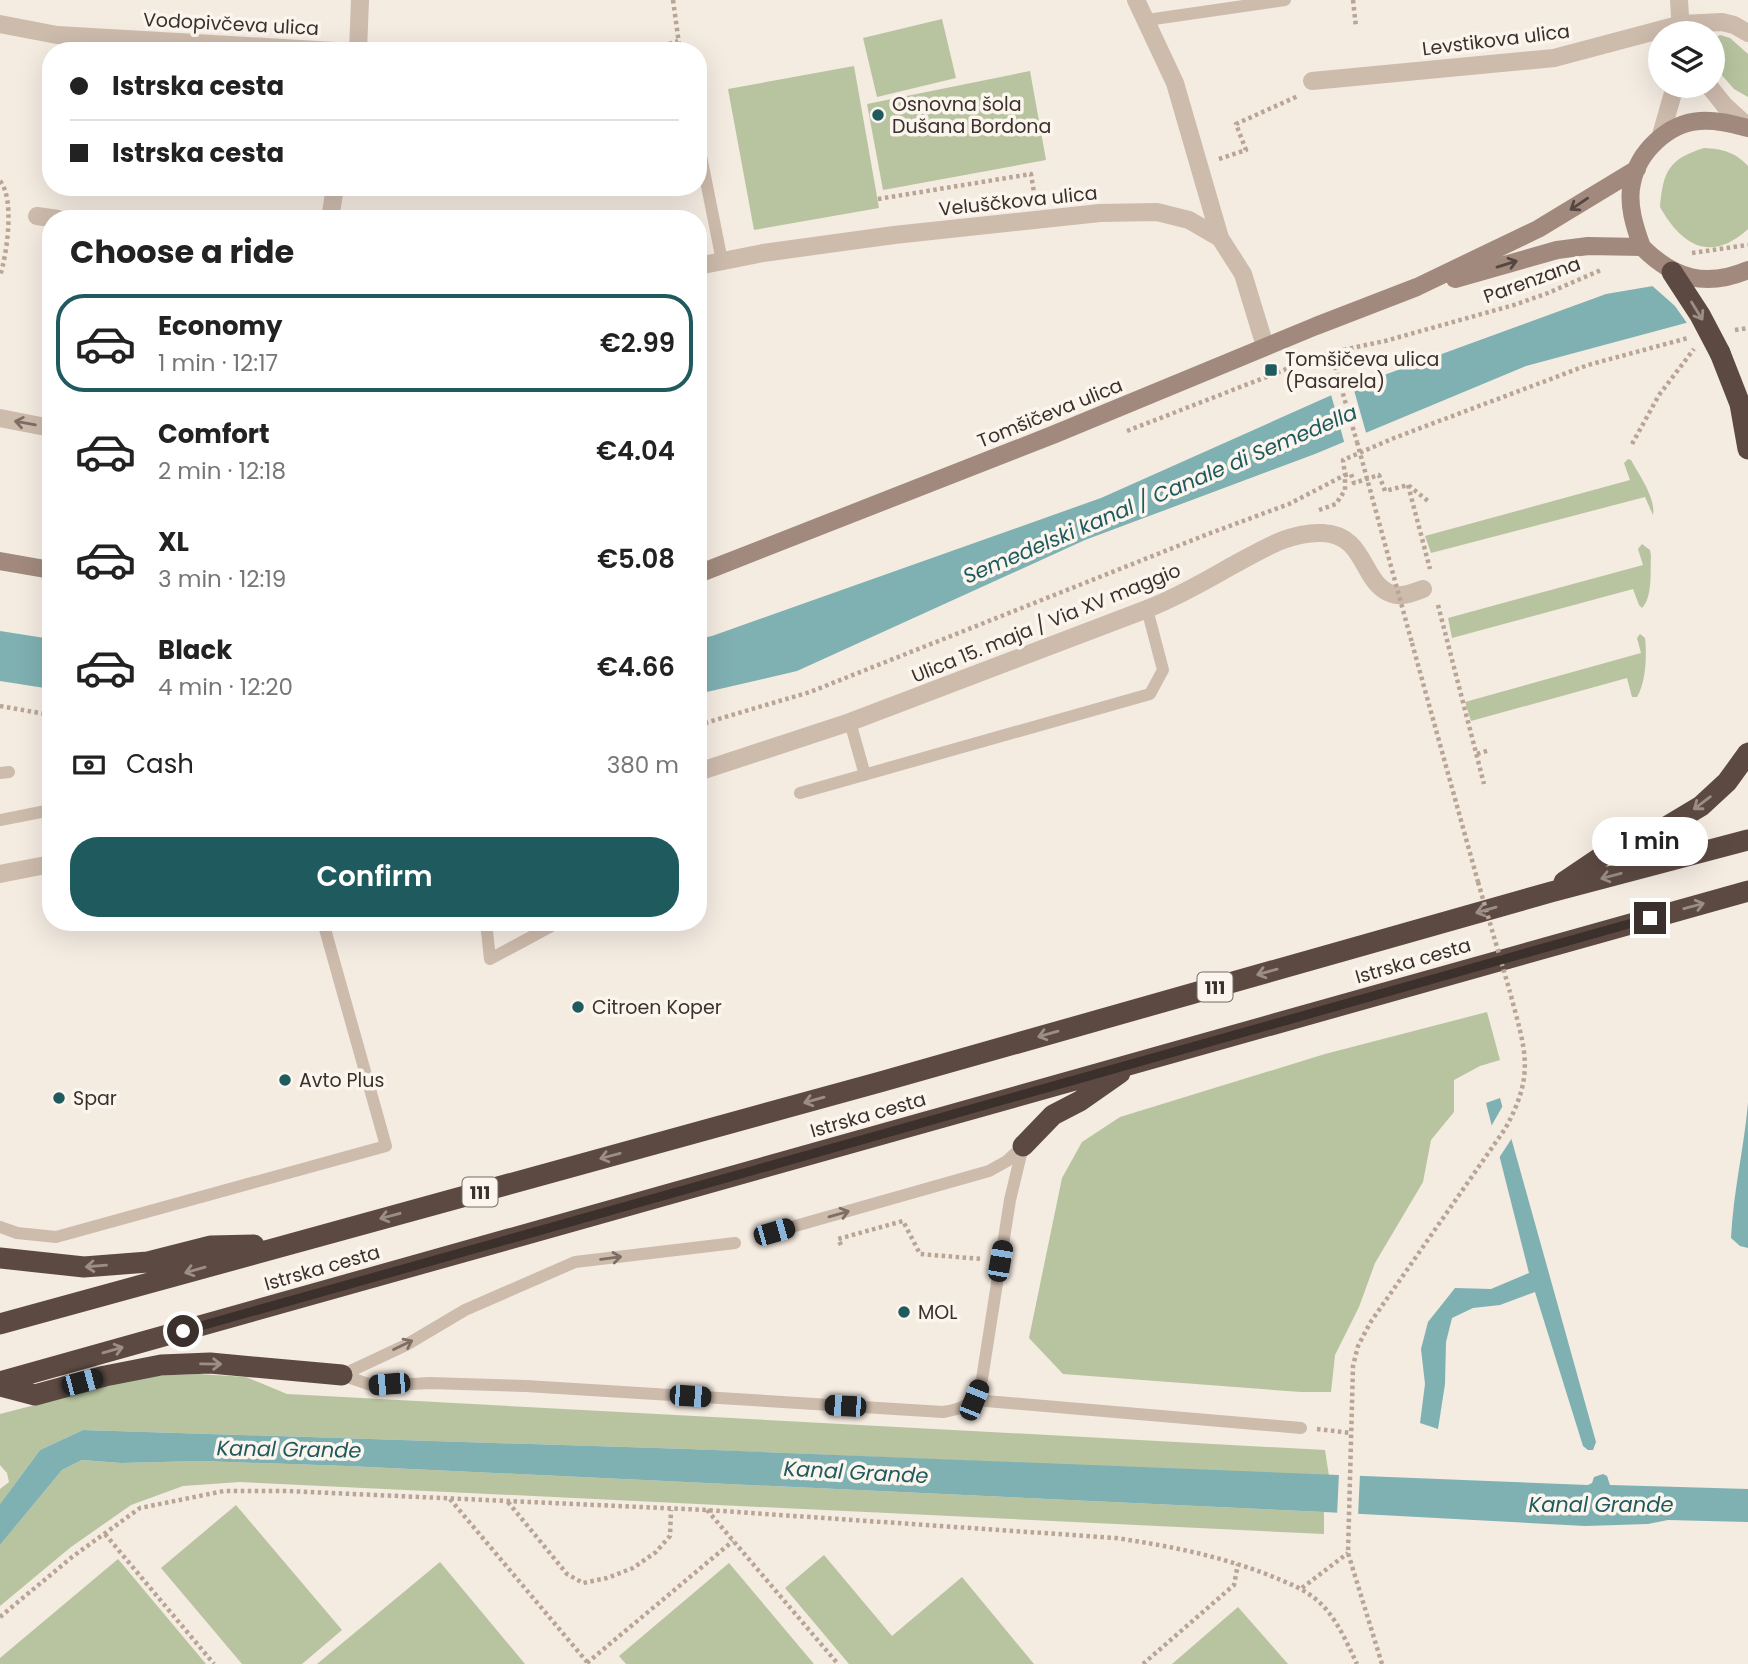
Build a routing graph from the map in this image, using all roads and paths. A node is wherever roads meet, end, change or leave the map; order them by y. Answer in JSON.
{"nodes":[{"id":1,"x":360,"y":0,"type":"edge"},
{"id":2,"x":673,"y":0,"type":"edge"},
{"id":3,"x":1136,"y":0,"type":"edge"},
{"id":4,"x":1285,"y":0,"type":"edge"},
{"id":5,"x":1353,"y":0,"type":"edge"},
{"id":6,"x":1679,"y":0,"type":"edge"},
{"id":7,"x":1147,"y":20,"type":"junction"},
{"id":8,"x":1682,"y":21,"type":"edge"},
{"id":9,"x":1725,"y":23,"type":"edge"},
{"id":10,"x":0,"y":24,"type":"edge"},
{"id":11,"x":1356,"y":27,"type":"dead end"},
{"id":12,"x":1748,"y":33,"type":"edge"},
{"id":13,"x":1648,"y":38,"type":"edge"},
{"id":14,"x":678,"y":41,"type":"joint"},
{"id":15,"x":179,"y":42,"type":"edge"},
{"id":16,"x":358,"y":42,"type":"edge"},
{"id":17,"x":675,"y":42,"type":"edge"},
{"id":18,"x":1312,"y":81,"type":"joint"},
{"id":19,"x":1672,"y":98,"type":"edge"},
{"id":20,"x":1719,"y":98,"type":"edge"},
{"id":21,"x":1748,"y":127,"type":"edge"},
{"id":22,"x":1661,"y":135,"type":"junction"},
{"id":23,"x":1199,"y":165,"type":"junction"},
{"id":24,"x":1637,"y":169,"type":"junction"},
{"id":25,"x":1031,"y":174,"type":"dead end"},
{"id":26,"x":0,"y":181,"type":"edge"},
{"id":27,"x":707,"y":186,"type":"edge"},
{"id":28,"x":878,"y":199,"type":"dead end"},
{"id":29,"x":37,"y":216,"type":"dead end"},
{"id":30,"x":42,"y":217,"type":"edge"},
{"id":31,"x":1220,"y":238,"type":"junction"},
{"id":32,"x":1748,"y":244,"type":"edge"},
{"id":33,"x":1642,"y":247,"type":"junction"},
{"id":34,"x":722,"y":261,"type":"junction"},
{"id":35,"x":1676,"y":263,"type":"junction"},
{"id":36,"x":707,"y":264,"type":"edge"},
{"id":37,"x":1603,"y":269,"type":"dead end"},
{"id":38,"x":1748,"y":270,"type":"edge"},
{"id":39,"x":0,"y":276,"type":"edge"},
{"id":40,"x":1417,"y":287,"type":"junction"},
{"id":41,"x":1748,"y":328,"type":"edge"},
{"id":42,"x":1726,"y":332,"type":"dead end"},
{"id":43,"x":1265,"y":346,"type":"junction"},
{"id":44,"x":0,"y":418,"type":"edge"},
{"id":45,"x":42,"y":426,"type":"edge"},
{"id":46,"x":1632,"y":444,"type":"dead end"},
{"id":47,"x":1748,"y":449,"type":"edge"},
{"id":48,"x":1345,"y":475,"type":"junction"},
{"id":49,"x":1366,"y":479,"type":"junction"},
{"id":50,"x":1408,"y":485,"type":"junction"},
{"id":51,"x":1428,"y":501,"type":"dead end"},
{"id":52,"x":1311,"y":534,"type":"junction"},
{"id":53,"x":0,"y":561,"type":"edge"},
{"id":54,"x":42,"y":568,"type":"edge"},
{"id":55,"x":707,"y":570,"type":"edge"},
{"id":56,"x":1428,"y":584,"type":"joint"},
{"id":57,"x":1437,"y":601,"type":"dead end"},
{"id":58,"x":1147,"y":609,"type":"junction"},
{"id":59,"x":1464,"y":669,"type":"dead end"},
{"id":60,"x":1455,"y":671,"type":"junction"},
{"id":61,"x":0,"y":706,"type":"edge"},
{"id":62,"x":42,"y":713,"type":"edge"},
{"id":63,"x":707,"y":722,"type":"edge"},
{"id":64,"x":850,"y":722,"type":"junction"},
{"id":65,"x":1490,"y":750,"type":"dead end"},
{"id":66,"x":1477,"y":754,"type":"junction"},
{"id":67,"x":1748,"y":754,"type":"edge"},
{"id":68,"x":707,"y":769,"type":"edge"},
{"id":69,"x":865,"y":775,"type":"junction"},
{"id":70,"x":1484,"y":784,"type":"dead end"},
{"id":71,"x":800,"y":793,"type":"dead end"},
{"id":72,"x":42,"y":812,"type":"edge"},
{"id":73,"x":0,"y":820,"type":"edge"},
{"id":74,"x":1748,"y":840,"type":"edge"},
{"id":75,"x":42,"y":866,"type":"edge"},
{"id":76,"x":0,"y":874,"type":"edge"},
{"id":77,"x":1748,"y":891,"type":"edge"},
{"id":78,"x":1551,"y":892,"type":"junction"},
{"id":79,"x":326,"y":931,"type":"edge"},
{"id":80,"x":487,"y":931,"type":"edge"},
{"id":81,"x":542,"y":931,"type":"edge"},
{"id":82,"x":1133,"y":1064,"type":"junction"},
{"id":83,"x":1023,"y":1146,"type":"junction"},
{"id":84,"x":0,"y":1227,"type":"edge"},
{"id":85,"x":774,"y":1232,"type":"dead end"},
{"id":86,"x":735,"y":1243,"type":"dead end"},
{"id":87,"x":285,"y":1245,"type":"junction"},
{"id":88,"x":841,"y":1245,"type":"dead end"},
{"id":89,"x":0,"y":1258,"type":"edge"},
{"id":90,"x":1000,"y":1261,"type":"junction"},
{"id":91,"x":0,"y":1324,"type":"edge"},
{"id":92,"x":342,"y":1375,"type":"junction"},
{"id":93,"x":0,"y":1384,"type":"edge"},
{"id":94,"x":974,"y":1400,"type":"junction"},
{"id":95,"x":1301,"y":1427,"type":"joint"},
{"id":96,"x":1351,"y":1433,"type":"junction"},
{"id":97,"x":449,"y":1498,"type":"junction"},
{"id":98,"x":508,"y":1502,"type":"junction"},
{"id":99,"x":671,"y":1510,"type":"junction"},
{"id":100,"x":707,"y":1510,"type":"junction"},
{"id":101,"x":105,"y":1534,"type":"junction"},
{"id":102,"x":733,"y":1541,"type":"junction"},
{"id":103,"x":1348,"y":1553,"type":"junction"},
{"id":104,"x":1238,"y":1564,"type":"junction"},
{"id":105,"x":1302,"y":1588,"type":"junction"},
{"id":106,"x":0,"y":1617,"type":"edge"},
{"id":107,"x":587,"y":1663,"type":"edge"},
{"id":108,"x":214,"y":1664,"type":"edge"},
{"id":109,"x":838,"y":1664,"type":"edge"},
{"id":110,"x":1143,"y":1664,"type":"edge"},
{"id":111,"x":1357,"y":1664,"type":"edge"},
{"id":112,"x":1382,"y":1664,"type":"edge"}],
"edges":[{"from":1,"to":16,"type":"street"},
{"from":2,"to":14,"type":"path"},
{"from":3,"to":7,"type":"street"},
{"from":4,"to":7,"type":"lane"},
{"from":5,"to":11,"type":"path"},
{"from":6,"to":8,"type":"street"},
{"from":7,"to":23,"type":"street"},
{"from":9,"to":12,"type":"street","name":"Levstikova ulica"},
{"from":10,"to":15,"type":"street","name":"Vodopivčeva ulica"},
{"from":13,"to":18,"type":"street","name":"Levstikova ulica"},
{"from":14,"to":17,"type":"path"},
{"from":18,"to":23,"type":"path"},
{"from":19,"to":22,"type":"street"},
{"from":20,"to":21,"type":"street"},
{"from":21,"to":22,"type":"street"},
{"from":22,"to":24,"type":"street"},
{"from":23,"to":31,"type":"street"},
{"from":24,"to":33,"type":"street"},
{"from":24,"to":40,"type":"street","one_way":true},
{"from":25,"to":28,"type":"path"},
{"from":26,"to":39,"type":"path"},
{"from":27,"to":34,"type":"lane"},
{"from":29,"to":30,"type":"street"},
{"from":31,"to":34,"type":"street","name":"Veluščkova ulica"},
{"from":31,"to":43,"type":"street","name":"Veluščkova ulica"},
{"from":32,"to":35,"type":"path"},
{"from":33,"to":35,"type":"street","bridge":true},
{"from":40,"to":33,"type":"street","one_way":true},
{"from":34,"to":36,"type":"street","name":"Veluščkova ulica"},
{"from":35,"to":38,"type":"street","bridge":true},
{"from":35,"to":47,"type":"highway","one_way":true,"bridge":true},
{"from":37,"to":49,"type":"path","name":"Parenzana","bridge":true},
{"from":40,"to":43,"type":"street","name":"Tomšičeva ulica"},
{"from":41,"to":42,"type":"path"},
{"from":43,"to":55,"type":"street","name":"Tomšičeva ulica"},
{"from":45,"to":44,"type":"street","one_way":true},
{"from":46,"to":48,"type":"path"},
{"from":48,"to":49,"type":"path"},
{"from":48,"to":52,"type":"path"},
{"from":48,"to":63,"type":"path"},
{"from":49,"to":50,"type":"path"},
{"from":49,"to":96,"type":"path","bridge":true},
{"from":50,"to":51,"type":"path"},
{"from":50,"to":56,"type":"path"},
{"from":52,"to":56,"type":"street","name":"Ulica 15. maja / Via XV maggio"},
{"from":52,"to":58,"type":"street","name":"Ulica 15. maja / Via XV maggio"},
{"from":53,"to":54,"type":"street"},
{"from":57,"to":60,"type":"path"},
{"from":58,"to":64,"type":"street","name":"Ulica 15. maja / Via XV maggio"},
{"from":58,"to":69,"type":"lane"},
{"from":59,"to":60,"type":"path"},
{"from":60,"to":66,"type":"path"},
{"from":61,"to":62,"type":"path"},
{"from":64,"to":68,"type":"street","name":"Ulica 15. maja / Via XV maggio"},
{"from":64,"to":69,"type":"lane"},
{"from":65,"to":66,"type":"path"},
{"from":66,"to":70,"type":"path"},
{"from":67,"to":78,"type":"highway","one_way":true},
{"from":69,"to":71,"type":"lane"},
{"from":72,"to":73,"type":"lane"},
{"from":74,"to":78,"type":"highway","name":"Istrska cesta","number":"111","one_way":true},
{"from":75,"to":76,"type":"street"},
{"from":82,"to":77,"type":"highway","name":"Istrska cesta","one_way":true},
{"from":78,"to":87,"type":"highway","name":"Istrska cesta","number":"111","one_way":true},
{"from":79,"to":84,"type":"lane"},
{"from":80,"to":81,"type":"lane"},
{"from":82,"to":83,"type":"highway"},
{"from":93,"to":82,"type":"highway","name":"Istrska cesta","one_way":true},
{"from":85,"to":83,"type":"lane","one_way":true},
{"from":83,"to":90,"type":"lane"},
{"from":92,"to":86,"type":"lane","one_way":true},
{"from":87,"to":89,"type":"highway","one_way":true},
{"from":87,"to":91,"type":"highway","name":"Istrska cesta","number":"111","one_way":true},
{"from":88,"to":90,"type":"path"},
{"from":90,"to":94,"type":"lane"},
{"from":93,"to":92,"type":"highway","one_way":true},
{"from":92,"to":94,"type":"lane"},
{"from":94,"to":95,"type":"lane"},
{"from":95,"to":96,"type":"path"},
{"from":96,"to":103,"type":"path"},
{"from":97,"to":98,"type":"path"},
{"from":97,"to":101,"type":"path"},
{"from":97,"to":107,"type":"path"},
{"from":98,"to":99,"type":"path"},
{"from":98,"to":99,"type":"path"},
{"from":99,"to":100,"type":"path"},
{"from":100,"to":102,"type":"path"},
{"from":100,"to":104,"type":"path"},
{"from":101,"to":106,"type":"path"},
{"from":101,"to":108,"type":"path"},
{"from":102,"to":107,"type":"path"},
{"from":102,"to":109,"type":"path"},
{"from":103,"to":105,"type":"path"},
{"from":103,"to":112,"type":"path"},
{"from":104,"to":105,"type":"path"},
{"from":104,"to":110,"type":"path"},
{"from":105,"to":111,"type":"path"}]}
